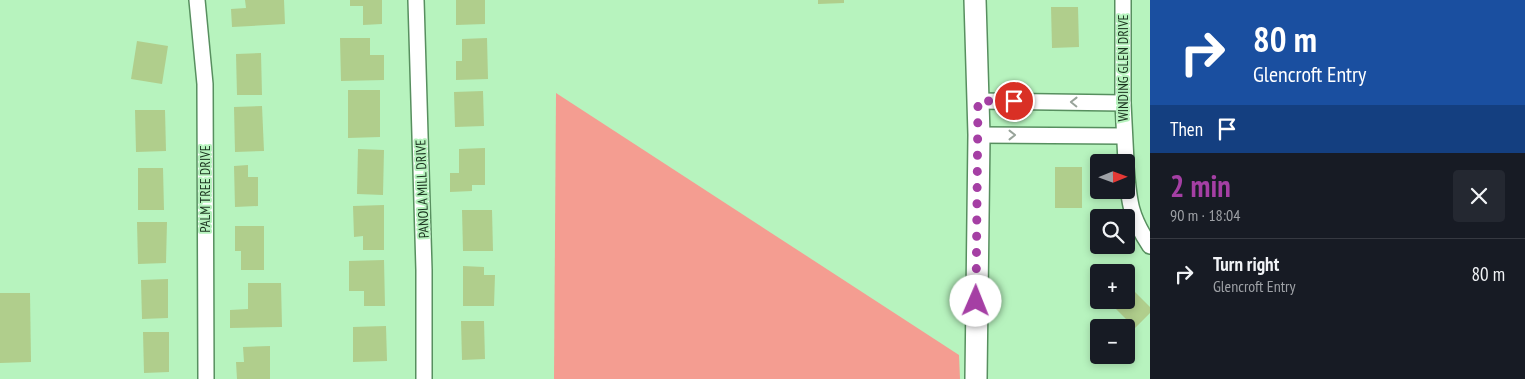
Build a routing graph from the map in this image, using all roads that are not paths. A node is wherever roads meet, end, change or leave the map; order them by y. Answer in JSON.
{"nodes":[{"id":1,"x":197,"y":0,"type":"edge"},
{"id":2,"x":416,"y":0,"type":"edge"},
{"id":3,"x":975,"y":0,"type":"edge"},
{"id":4,"x":1123,"y":0,"type":"edge"},
{"id":5,"x":978,"y":101,"type":"junction"},
{"id":6,"x":1123,"y":103,"type":"junction"},
{"id":7,"x":979,"y":135,"type":"junction"},
{"id":8,"x":1124,"y":136,"type":"junction"},
{"id":9,"x":1125,"y":154,"type":"edge"},
{"id":10,"x":1129,"y":199,"type":"edge"},
{"id":11,"x":1150,"y":246,"type":"edge"},
{"id":12,"x":206,"y":379,"type":"edge"},
{"id":13,"x":424,"y":379,"type":"edge"},
{"id":14,"x":976,"y":379,"type":"edge"}],
"edges":[{"from":1,"to":12,"type":"street","name":"PALM TREE DRIVE"},
{"from":2,"to":13,"type":"street","name":"PANOLA MILL DRIVE"},
{"from":3,"to":5,"type":"street"},
{"from":4,"to":6,"type":"street","name":"WINDING GLEN DRIVE"},
{"from":6,"to":5,"type":"street","one_way":true},
{"from":5,"to":7,"type":"street"},
{"from":6,"to":8,"type":"street","name":"WINDING GLEN DRIVE"},
{"from":7,"to":8,"type":"street","name":"WINDING GLEN DRIVE","one_way":true},
{"from":7,"to":14,"type":"street"},
{"from":8,"to":9,"type":"street","name":"WINDING GLEN DRIVE"},
{"from":10,"to":11,"type":"street"}]}
